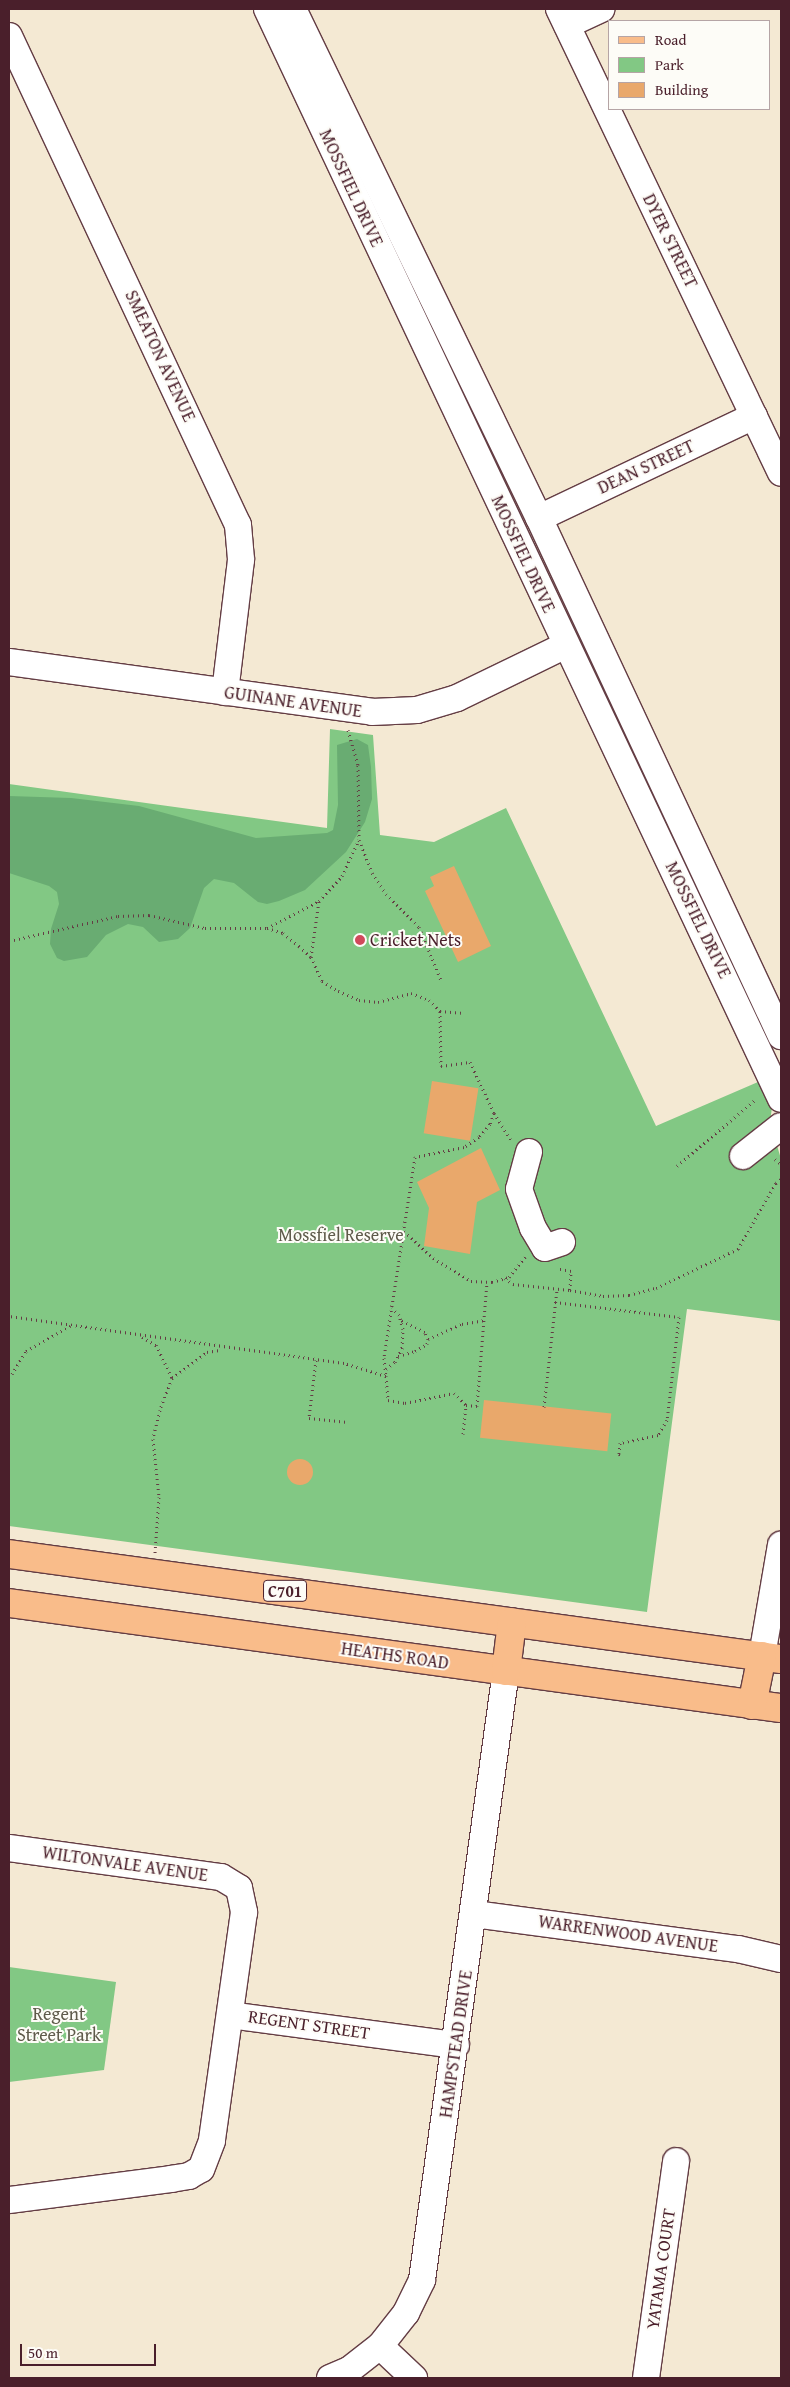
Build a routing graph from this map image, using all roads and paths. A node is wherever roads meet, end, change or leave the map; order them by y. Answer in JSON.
{"nodes":[{"id":1,"x":267,"y":9,"type":"edge"},
{"id":2,"x":293,"y":9,"type":"edge"},
{"id":3,"x":602,"y":9,"type":"edge"},
{"id":4,"x":563,"y":17,"type":"edge"},
{"id":5,"x":9,"y":36,"type":"edge"},
{"id":6,"x":754,"y":416,"type":"junction"},
{"id":7,"x":781,"y":473,"type":"edge"},
{"id":8,"x":539,"y":518,"type":"junction"},
{"id":9,"x":566,"y":645,"type":"junction"},
{"id":10,"x":9,"y":662,"type":"edge"},
{"id":11,"x":225,"y":692,"type":"junction"},
{"id":12,"x":338,"y":708,"type":"junction"},
{"id":13,"x":359,"y":840,"type":"junction"},
{"id":14,"x":319,"y":901,"type":"junction"},
{"id":15,"x":267,"y":928,"type":"junction"},
{"id":16,"x":9,"y":941,"type":"edge"},
{"id":17,"x":311,"y":957,"type":"junction"},
{"id":18,"x":441,"y":980,"type":"dead end"},
{"id":19,"x":440,"y":1011,"type":"junction"},
{"id":20,"x":461,"y":1013,"type":"dead end"},
{"id":21,"x":781,"y":1036,"type":"edge"},
{"id":22,"x":772,"y":1096,"type":"edge"},
{"id":23,"x":494,"y":1113,"type":"junction"},
{"id":24,"x":781,"y":1126,"type":"edge"},
{"id":25,"x":521,"y":1150,"type":"joint"},
{"id":26,"x":778,"y":1155,"type":"edge"},
{"id":27,"x":781,"y":1164,"type":"edge"},
{"id":28,"x":677,"y":1166,"type":"dead end"},
{"id":29,"x":781,"y":1179,"type":"edge"},
{"id":30,"x":404,"y":1230,"type":"junction"},
{"id":31,"x":562,"y":1242,"type":"dead end"},
{"id":32,"x":532,"y":1257,"type":"dead end"},
{"id":33,"x":551,"y":1268,"type":"dead end"},
{"id":34,"x":505,"y":1278,"type":"junction"},
{"id":35,"x":487,"y":1282,"type":"junction"},
{"id":36,"x":557,"y":1289,"type":"junction"},
{"id":37,"x":570,"y":1290,"type":"junction"},
{"id":38,"x":555,"y":1302,"type":"junction"},
{"id":39,"x":392,"y":1308,"type":"junction"},
{"id":40,"x":9,"y":1316,"type":"edge"},
{"id":41,"x":400,"y":1320,"type":"junction"},
{"id":42,"x":484,"y":1320,"type":"junction"},
{"id":43,"x":70,"y":1325,"type":"junction"},
{"id":44,"x":140,"y":1336,"type":"junction"},
{"id":45,"x":428,"y":1339,"type":"junction"},
{"id":46,"x":224,"y":1349,"type":"junction"},
{"id":47,"x":398,"y":1356,"type":"junction"},
{"id":48,"x":316,"y":1360,"type":"junction"},
{"id":49,"x":385,"y":1369,"type":"junction"},
{"id":50,"x":12,"y":1374,"type":"dead end"},
{"id":51,"x":386,"y":1376,"type":"junction"},
{"id":52,"x":172,"y":1378,"type":"junction"},
{"id":53,"x":466,"y":1405,"type":"junction"},
{"id":54,"x":544,"y":1407,"type":"dead end"},
{"id":55,"x":348,"y":1422,"type":"dead end"},
{"id":56,"x":463,"y":1434,"type":"dead end"},
{"id":57,"x":622,"y":1456,"type":"dead end"},
{"id":58,"x":781,"y":1545,"type":"edge"},
{"id":59,"x":9,"y":1554,"type":"edge"},
{"id":60,"x":154,"y":1573,"type":"junction"},
{"id":61,"x":9,"y":1603,"type":"edge"},
{"id":62,"x":512,"y":1622,"type":"junction"},
{"id":63,"x":772,"y":1658,"type":"edge"},
{"id":64,"x":506,"y":1671,"type":"junction"},
{"id":65,"x":752,"y":1705,"type":"junction"},
{"id":66,"x":781,"y":1708,"type":"edge"},
{"id":67,"x":9,"y":1848,"type":"edge"},
{"id":68,"x":474,"y":1914,"type":"junction"},
{"id":69,"x":781,"y":1959,"type":"edge"},
{"id":70,"x":230,"y":2015,"type":"junction"},
{"id":71,"x":456,"y":2045,"type":"junction"},
{"id":72,"x":676,"y":2161,"type":"dead end"},
{"id":73,"x":9,"y":2200,"type":"edge"},
{"id":74,"x":380,"y":2346,"type":"junction"},
{"id":75,"x":330,"y":2378,"type":"edge"},
{"id":76,"x":414,"y":2378,"type":"edge"},
{"id":77,"x":646,"y":2378,"type":"edge"}],
"edges":[{"from":1,"to":9,"type":"street","name":"MOSSFIEL DRIVE"},
{"from":2,"to":8,"type":"street","name":"MOSSFIEL DRIVE"},
{"from":3,"to":4,"type":"street"},
{"from":4,"to":6,"type":"street","name":"DYER STREET"},
{"from":5,"to":11,"type":"street","name":"SMEATON AVENUE"},
{"from":6,"to":7,"type":"street","name":"DYER STREET"},
{"from":6,"to":8,"type":"street","name":"DEAN STREET"},
{"from":8,"to":21,"type":"street","name":"MOSSFIEL DRIVE"},
{"from":9,"to":12,"type":"street","name":"GUINANE AVENUE"},
{"from":9,"to":22,"type":"street","name":"MOSSFIEL DRIVE"},
{"from":10,"to":11,"type":"street","name":"GUINANE AVENUE"},
{"from":11,"to":12,"type":"street","name":"GUINANE AVENUE"},
{"from":12,"to":13,"type":"path"},
{"from":13,"to":14,"type":"path"},
{"from":13,"to":18,"type":"path"},
{"from":14,"to":15,"type":"path"},
{"from":14,"to":17,"type":"path"},
{"from":15,"to":16,"type":"path"},
{"from":15,"to":17,"type":"path"},
{"from":17,"to":19,"type":"path"},
{"from":19,"to":20,"type":"path"},
{"from":19,"to":23,"type":"path"},
{"from":22,"to":28,"type":"path"},
{"from":23,"to":25,"type":"path"},
{"from":23,"to":30,"type":"path"},
{"from":24,"to":26,"type":"street"},
{"from":25,"to":31,"type":"street"},
{"from":26,"to":27,"type":"path"},
{"from":29,"to":37,"type":"path"},
{"from":30,"to":35,"type":"path"},
{"from":30,"to":39,"type":"path"},
{"from":32,"to":34,"type":"path"},
{"from":33,"to":37,"type":"path"},
{"from":34,"to":35,"type":"path"},
{"from":34,"to":36,"type":"path"},
{"from":35,"to":42,"type":"path"},
{"from":36,"to":37,"type":"path"},
{"from":36,"to":38,"type":"path"},
{"from":38,"to":54,"type":"path"},
{"from":38,"to":57,"type":"path"},
{"from":39,"to":41,"type":"path"},
{"from":39,"to":49,"type":"path"},
{"from":40,"to":43,"type":"path"},
{"from":41,"to":45,"type":"path"},
{"from":41,"to":47,"type":"path"},
{"from":42,"to":45,"type":"path"},
{"from":42,"to":53,"type":"path"},
{"from":43,"to":44,"type":"path"},
{"from":43,"to":50,"type":"path"},
{"from":44,"to":46,"type":"path"},
{"from":44,"to":52,"type":"path"},
{"from":45,"to":47,"type":"path"},
{"from":46,"to":48,"type":"path"},
{"from":46,"to":52,"type":"path"},
{"from":47,"to":49,"type":"path"},
{"from":48,"to":51,"type":"path"},
{"from":48,"to":55,"type":"path"},
{"from":49,"to":51,"type":"path"},
{"from":51,"to":53,"type":"path"},
{"from":52,"to":60,"type":"path"},
{"from":53,"to":56,"type":"path"},
{"from":58,"to":63,"type":"street"},
{"from":59,"to":60,"type":"main road","number":"C701"},
{"from":60,"to":62,"type":"main road","number":"C701"},
{"from":61,"to":64,"type":"main road","name":"HEATHS ROAD"},
{"from":62,"to":63,"type":"main road","number":"C701"},
{"from":62,"to":64,"type":"main road"},
{"from":63,"to":65,"type":"main road"},
{"from":64,"to":65,"type":"main road","name":"HEATHS ROAD"},
{"from":64,"to":68,"type":"street","name":"HAMPSTEAD DRIVE"},
{"from":65,"to":66,"type":"main road","name":"HEATHS ROAD"},
{"from":67,"to":70,"type":"street","name":"WILTONVALE AVENUE"},
{"from":68,"to":69,"type":"street","name":"WARRENWOOD AVENUE"},
{"from":68,"to":71,"type":"street","name":"HAMPSTEAD DRIVE"},
{"from":70,"to":71,"type":"street","name":"REGENT STREET"},
{"from":70,"to":73,"type":"street","name":"REGENT STREET"},
{"from":71,"to":74,"type":"street","name":"HAMPSTEAD DRIVE"},
{"from":72,"to":77,"type":"street","name":"YATAMA COURT"},
{"from":74,"to":75,"type":"street","name":"HAMPSTEAD DRIVE"},
{"from":74,"to":76,"type":"street"}]}
